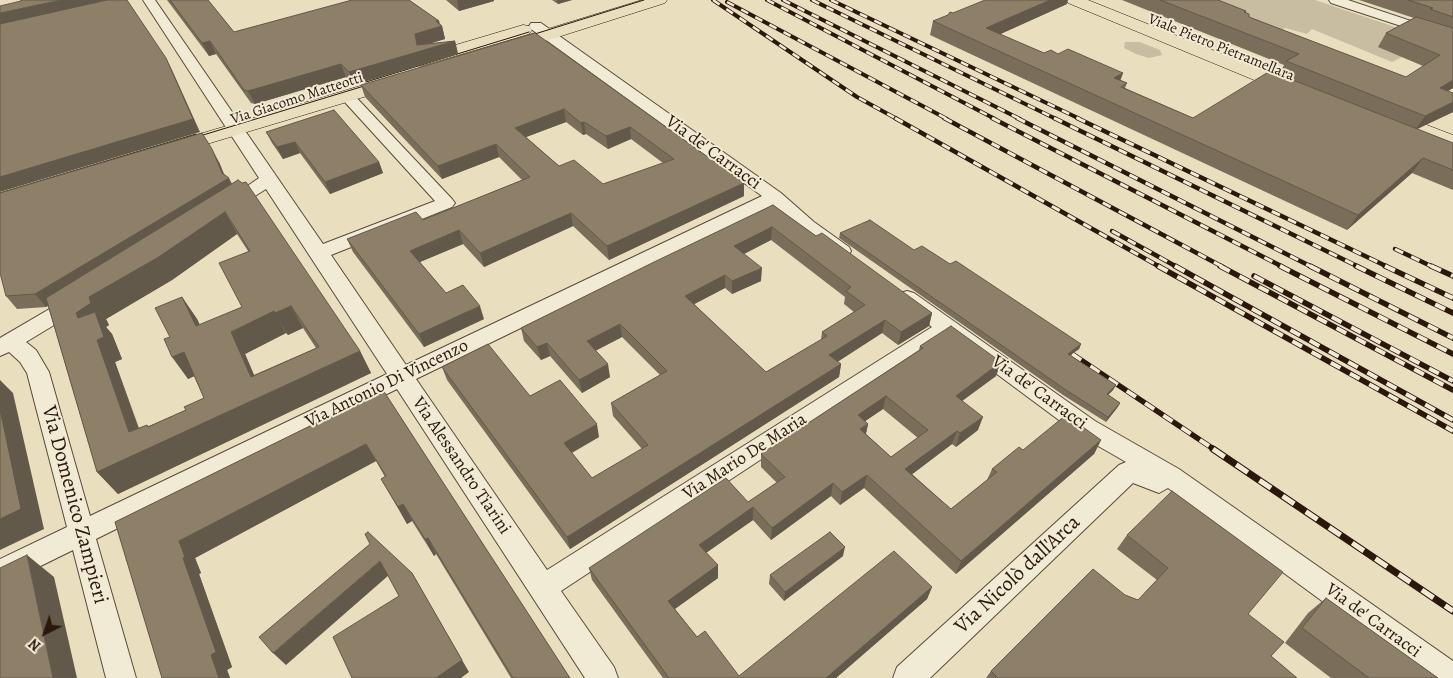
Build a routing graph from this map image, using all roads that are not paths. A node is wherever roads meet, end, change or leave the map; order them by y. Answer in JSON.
{"nodes":[{"id":1,"x":149,"y":0,"type":"edge"},
{"id":2,"x":659,"y":0,"type":"edge"},
{"id":3,"x":1074,"y":0,"type":"edge"},
{"id":4,"x":1101,"y":0,"type":"edge"},
{"id":5,"x":1334,"y":0,"type":"edge"},
{"id":6,"x":615,"y":6,"type":"edge"},
{"id":7,"x":542,"y":30,"type":"junction"},
{"id":8,"x":1453,"y":40,"type":"edge"},
{"id":9,"x":347,"y":96,"type":"junction"},
{"id":10,"x":1367,"y":115,"type":"junction"},
{"id":11,"x":233,"y":125,"type":"junction"},
{"id":12,"x":1453,"y":142,"type":"edge"},
{"id":13,"x":152,"y":149,"type":"edge"},
{"id":14,"x":1453,"y":151,"type":"edge"},
{"id":15,"x":1453,"y":156,"type":"edge"},
{"id":16,"x":269,"y":179,"type":"junction"},
{"id":17,"x":775,"y":197,"type":"junction"},
{"id":18,"x":208,"y":218,"type":"edge"},
{"id":19,"x":319,"y":254,"type":"junction"},
{"id":20,"x":860,"y":264,"type":"edge"},
{"id":21,"x":892,"y":287,"type":"edge"},
{"id":22,"x":94,"y":291,"type":"edge"},
{"id":23,"x":947,"y":327,"type":"junction"},
{"id":24,"x":6,"y":345,"type":"edge"},
{"id":25,"x":402,"y":377,"type":"junction"},
{"id":26,"x":1128,"y":472,"type":"joint"},
{"id":27,"x":83,"y":532,"type":"junction"},
{"id":28,"x":0,"y":573,"type":"edge"},
{"id":29,"x":543,"y":588,"type":"junction"},
{"id":30,"x":121,"y":678,"type":"edge"},
{"id":31,"x":603,"y":678,"type":"edge"},
{"id":32,"x":908,"y":678,"type":"edge"},
{"id":33,"x":1431,"y":678,"type":"edge"},
{"id":34,"x":1452,"y":678,"type":"edge"}],
"edges":[{"from":1,"to":11,"type":"street","name":"Via Alessandro Tiarini"},
{"from":2,"to":6,"type":"main road","name":"Via Giacomo Matteotti"},
{"from":3,"to":4,"type":"main road","name":"Viale Pietro Pietramellara"},
{"from":5,"to":8,"type":"street"},
{"from":6,"to":7,"type":"main road","name":"Via Giacomo Matteotti"},
{"from":7,"to":9,"type":"main road","name":"Via Giacomo Matteotti"},
{"from":7,"to":11,"type":"main road","name":"Via Giacomo Matteotti"},
{"from":7,"to":17,"type":"street","name":"Via de' Carracci"},
{"from":9,"to":11,"type":"main road","name":"Via Giacomo Matteotti"},
{"from":9,"to":19,"type":"street","name":"Via Giacomo Matteotti"},
{"from":10,"to":12,"type":"main road"},
{"from":10,"to":14,"type":"main road"},
{"from":10,"to":15,"type":"main road"},
{"from":11,"to":13,"type":"main road","name":"Via Giacomo Matteotti"},
{"from":11,"to":16,"type":"street","name":"Via Alessandro Tiarini"},
{"from":16,"to":18,"type":"street"},
{"from":16,"to":19,"type":"street","name":"Via Alessandro Tiarini"},
{"from":17,"to":20,"type":"street","name":"Via de' Carracci"},
{"from":17,"to":25,"type":"street","name":"Via Antonio Di Vincenzo"},
{"from":19,"to":25,"type":"street","name":"Via Alessandro Tiarini"},
{"from":21,"to":23,"type":"street","name":"Via de' Carracci"},
{"from":22,"to":24,"type":"street"},
{"from":23,"to":29,"type":"street","name":"Via Mario De Maria"},
{"from":23,"to":34,"type":"street","name":"Via de' Carracci"},
{"from":24,"to":27,"type":"street","name":"Via Domenico Zampieri"},
{"from":25,"to":27,"type":"street","name":"Via Antonio Di Vincenzo"},
{"from":25,"to":29,"type":"street","name":"Via Alessandro Tiarini"},
{"from":26,"to":32,"type":"street","name":"Via Nicolò dall'Arca"},
{"from":26,"to":33,"type":"street","name":"Via de' Carracci"},
{"from":27,"to":28,"type":"street","name":"Via Antonio Di Vincenzo"},
{"from":27,"to":30,"type":"street","name":"Via Domenico Zampieri"},
{"from":29,"to":31,"type":"street","name":"Via Alessandro Tiarini"}]}
